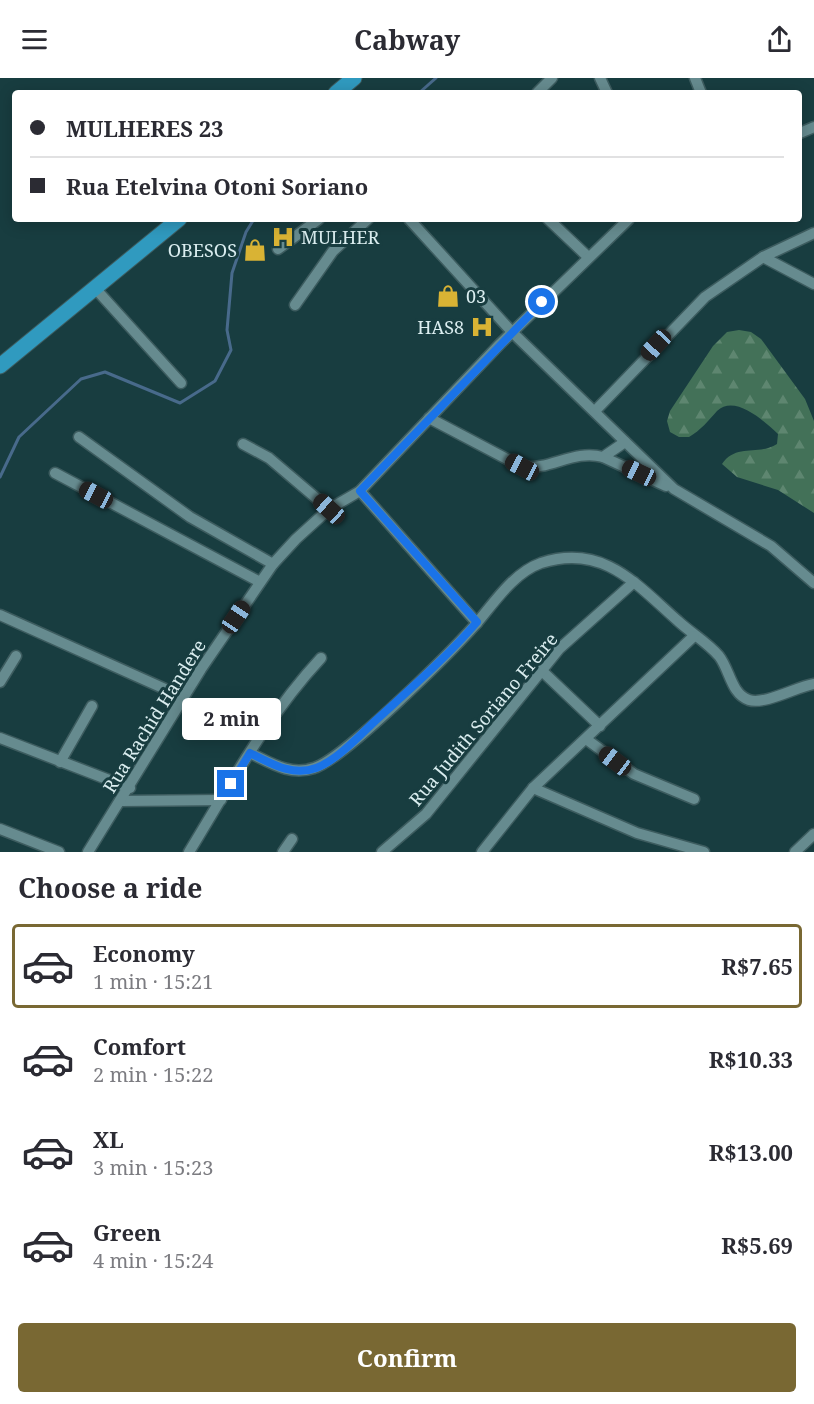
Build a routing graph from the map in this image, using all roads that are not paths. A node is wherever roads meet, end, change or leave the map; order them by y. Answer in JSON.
{"nodes":[{"id":1,"x":354,"y":78,"type":"edge"},
{"id":2,"x":552,"y":78,"type":"edge"},
{"id":3,"x":340,"y":90,"type":"edge"},
{"id":4,"x":540,"y":90,"type":"edge"},
{"id":5,"x":175,"y":222,"type":"edge"},
{"id":6,"x":315,"y":222,"type":"edge"},
{"id":7,"x":365,"y":222,"type":"edge"},
{"id":8,"x":412,"y":222,"type":"edge"},
{"id":9,"x":551,"y":222,"type":"edge"},
{"id":10,"x":622,"y":222,"type":"edge"},
{"id":11,"x":814,"y":233,"type":"edge"},
{"id":12,"x":278,"y":249,"type":"dead end"},
{"id":13,"x":587,"y":256,"type":"junction"},
{"id":14,"x":762,"y":257,"type":"junction"},
{"id":15,"x":814,"y":284,"type":"edge"},
{"id":16,"x":94,"y":287,"type":"junction"},
{"id":17,"x":295,"y":305,"type":"dead end"},
{"id":18,"x":512,"y":333,"type":"junction"},
{"id":19,"x":0,"y":366,"type":"edge"},
{"id":20,"x":182,"y":383,"type":"dead end"},
{"id":21,"x":595,"y":411,"type":"junction"},
{"id":22,"x":429,"y":418,"type":"junction"},
{"id":23,"x":79,"y":437,"type":"dead end"},
{"id":24,"x":625,"y":442,"type":"junction"},
{"id":25,"x":243,"y":444,"type":"dead end"},
{"id":26,"x":603,"y":457,"type":"junction"},
{"id":27,"x":55,"y":473,"type":"dead end"},
{"id":28,"x":674,"y":489,"type":"junction"},
{"id":29,"x":360,"y":491,"type":"junction"},
{"id":30,"x":329,"y":509,"type":"junction"},
{"id":31,"x":273,"y":564,"type":"junction"},
{"id":32,"x":260,"y":582,"type":"junction"},
{"id":33,"x":634,"y":582,"type":"junction"},
{"id":34,"x":814,"y":583,"type":"edge"},
{"id":35,"x":0,"y":615,"type":"edge"},
{"id":36,"x":477,"y":622,"type":"junction"},
{"id":37,"x":694,"y":636,"type":"junction"},
{"id":38,"x":16,"y":656,"type":"dead end"},
{"id":39,"x":321,"y":658,"type":"dead end"},
{"id":40,"x":541,"y":670,"type":"junction"},
{"id":41,"x":0,"y":682,"type":"edge"},
{"id":42,"x":814,"y":684,"type":"edge"},
{"id":43,"x":183,"y":697,"type":"junction"},
{"id":44,"x":92,"y":706,"type":"dead end"},
{"id":45,"x":600,"y":726,"type":"junction"},
{"id":46,"x":0,"y":738,"type":"edge"},
{"id":47,"x":586,"y":739,"type":"junction"},
{"id":48,"x":250,"y":753,"type":"junction"},
{"id":49,"x":60,"y":762,"type":"junction"},
{"id":50,"x":130,"y":788,"type":"junction"},
{"id":51,"x":533,"y":788,"type":"junction"},
{"id":52,"x":694,"y":799,"type":"dead end"},
{"id":53,"x":221,"y":800,"type":"junction"},
{"id":54,"x":121,"y":801,"type":"junction"},
{"id":55,"x":0,"y":829,"type":"edge"},
{"id":56,"x":814,"y":834,"type":"edge"},
{"id":57,"x":292,"y":839,"type":"dead end"},
{"id":58,"x":59,"y":852,"type":"edge"},
{"id":59,"x":88,"y":852,"type":"edge"},
{"id":60,"x":189,"y":852,"type":"edge"},
{"id":61,"x":282,"y":852,"type":"edge"},
{"id":62,"x":382,"y":852,"type":"edge"},
{"id":63,"x":482,"y":852,"type":"edge"},
{"id":64,"x":704,"y":852,"type":"edge"},
{"id":65,"x":795,"y":852,"type":"edge"}],
"edges":[{"from":1,"to":3,"type":"highway"},
{"from":2,"to":4,"type":"street"},
{"from":5,"to":16,"type":"highway"},
{"from":6,"to":12,"type":"street"},
{"from":7,"to":17,"type":"street"},
{"from":8,"to":18,"type":"street"},
{"from":9,"to":13,"type":"street"},
{"from":10,"to":13,"type":"street","name":"Rua Rachid Handere"},
{"from":11,"to":14,"type":"street"},
{"from":13,"to":18,"type":"street","name":"Rua Rachid Handere"},
{"from":14,"to":15,"type":"street"},
{"from":14,"to":21,"type":"street"},
{"from":16,"to":19,"type":"highway"},
{"from":16,"to":20,"type":"street"},
{"from":18,"to":21,"type":"street"},
{"from":18,"to":22,"type":"street","name":"Rua Rachid Handere"},
{"from":21,"to":24,"type":"street"},
{"from":22,"to":26,"type":"street"},
{"from":22,"to":29,"type":"street","name":"Rua Rachid Handere"},
{"from":23,"to":31,"type":"street"},
{"from":24,"to":26,"type":"street"},
{"from":24,"to":28,"type":"street"},
{"from":25,"to":30,"type":"street"},
{"from":26,"to":28,"type":"street"},
{"from":27,"to":32,"type":"street"},
{"from":28,"to":34,"type":"street"},
{"from":29,"to":30,"type":"street","name":"Rua Rachid Handere"},
{"from":29,"to":36,"type":"street"},
{"from":30,"to":31,"type":"street","name":"Rua Rachid Handere"},
{"from":31,"to":32,"type":"street","name":"Rua Rachid Handere"},
{"from":32,"to":43,"type":"street","name":"Rua Rachid Handere"},
{"from":33,"to":36,"type":"street"},
{"from":33,"to":37,"type":"street"},
{"from":33,"to":40,"type":"street","name":"Rua Judith Soriano Freire"},
{"from":35,"to":43,"type":"street"},
{"from":36,"to":48,"type":"street"},
{"from":37,"to":42,"type":"street"},
{"from":37,"to":45,"type":"street"},
{"from":38,"to":41,"type":"street"},
{"from":39,"to":48,"type":"street"},
{"from":40,"to":45,"type":"street"},
{"from":40,"to":62,"type":"street","name":"Rua Judith Soriano Freire"},
{"from":43,"to":50,"type":"street","name":"Rua Rachid Handere"},
{"from":44,"to":49,"type":"street"},
{"from":45,"to":47,"type":"street"},
{"from":46,"to":49,"type":"street"},
{"from":47,"to":51,"type":"street"},
{"from":47,"to":52,"type":"street"},
{"from":48,"to":53,"type":"street"},
{"from":49,"to":50,"type":"street"},
{"from":50,"to":54,"type":"street","name":"Rua Rachid Handere"},
{"from":51,"to":63,"type":"street"},
{"from":51,"to":64,"type":"street"},
{"from":53,"to":54,"type":"street"},
{"from":53,"to":60,"type":"street"},
{"from":54,"to":59,"type":"street","name":"Rua Rachid Handere"},
{"from":55,"to":58,"type":"street"},
{"from":56,"to":65,"type":"street"},
{"from":57,"to":61,"type":"street"}]}
